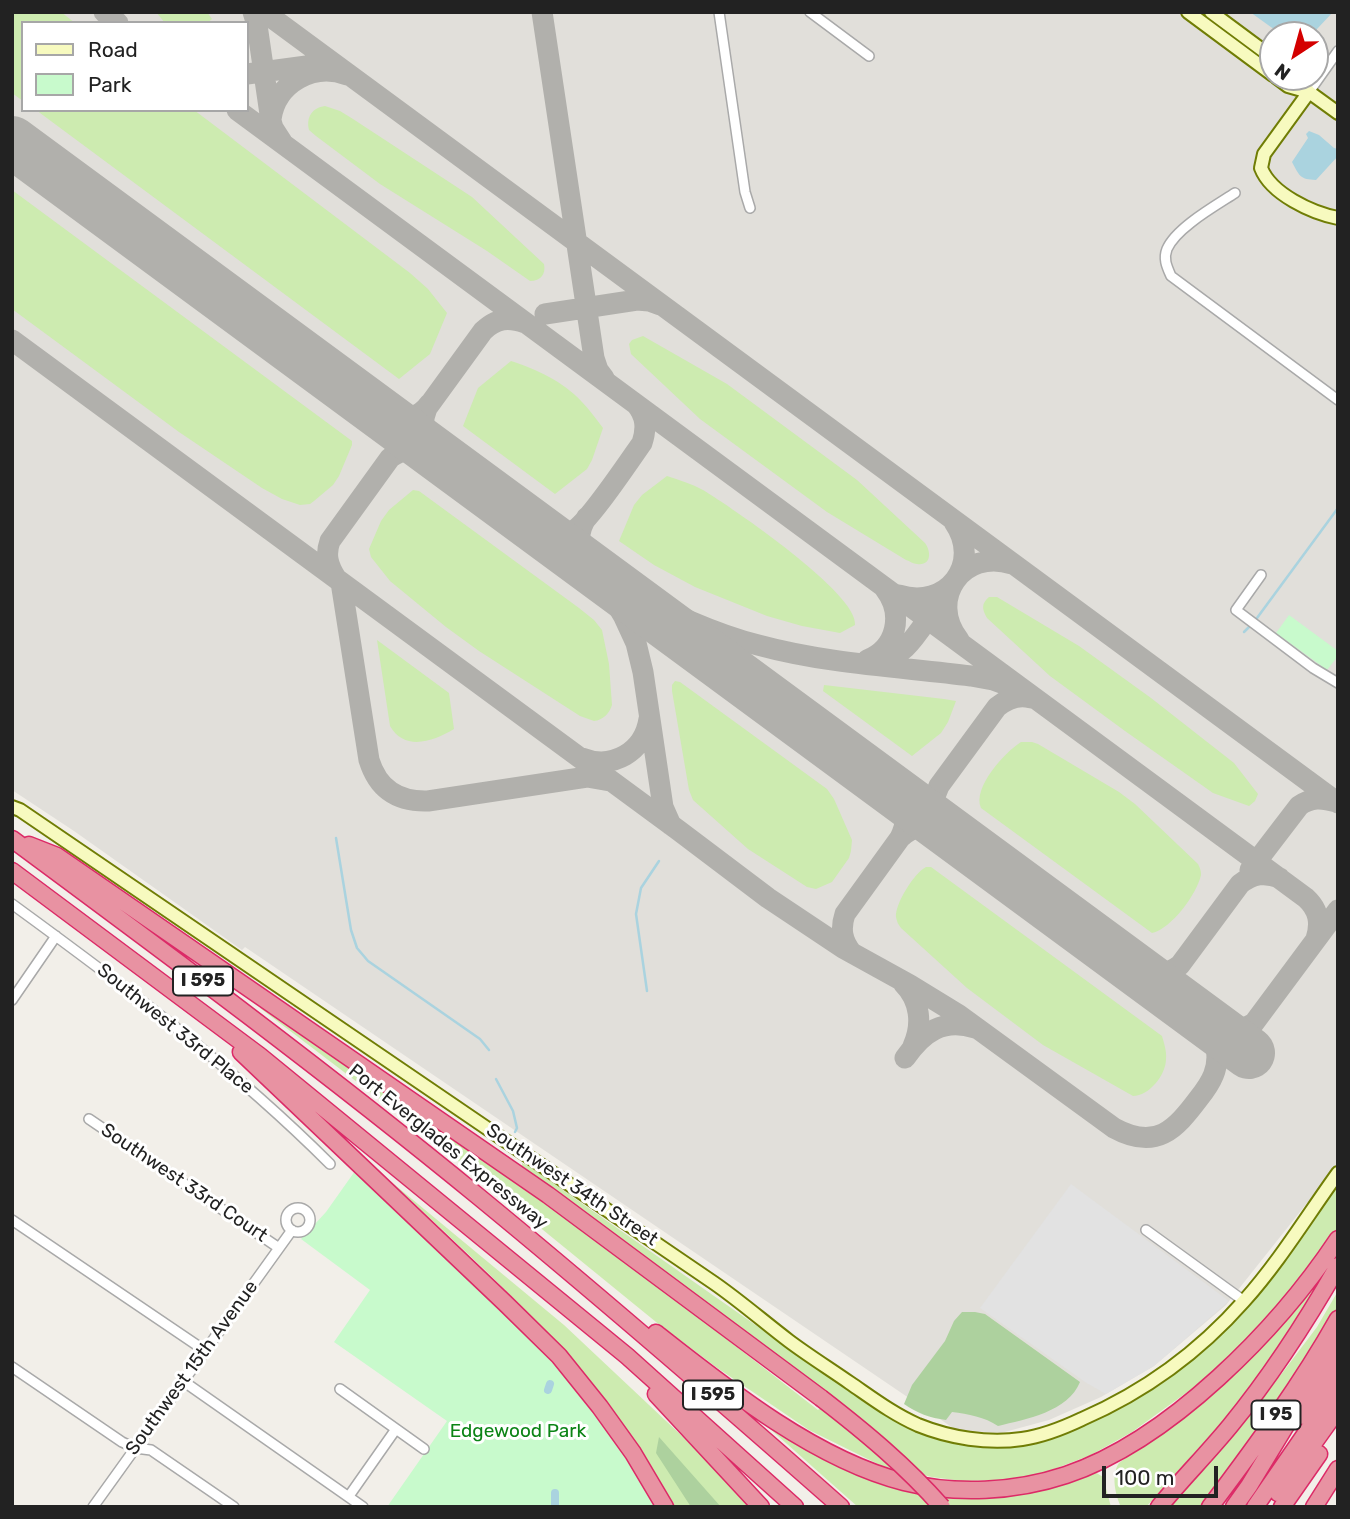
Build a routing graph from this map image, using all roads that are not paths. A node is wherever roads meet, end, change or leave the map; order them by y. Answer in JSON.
{"nodes":[{"id":1,"x":719,"y":12,"type":"edge"},
{"id":2,"x":810,"y":12,"type":"edge"},
{"id":3,"x":1188,"y":12,"type":"edge"},
{"id":4,"x":1211,"y":12,"type":"edge"},
{"id":5,"x":1259,"y":48,"type":"edge"},
{"id":6,"x":1338,"y":51,"type":"edge"},
{"id":7,"x":869,"y":56,"type":"dead end"},
{"id":8,"x":1259,"y":65,"type":"edge"},
{"id":9,"x":1306,"y":91,"type":"edge"},
{"id":10,"x":1309,"y":92,"type":"junction"},
{"id":11,"x":1338,"y":113,"type":"edge"},
{"id":12,"x":1235,"y":193,"type":"dead end"},
{"id":13,"x":750,"y":208,"type":"dead end"},
{"id":14,"x":1338,"y":218,"type":"edge"},
{"id":15,"x":1338,"y":400,"type":"edge"},
{"id":16,"x":1261,"y":575,"type":"dead end"},
{"id":17,"x":1338,"y":683,"type":"edge"},
{"id":18,"x":12,"y":807,"type":"edge"},
{"id":19,"x":12,"y":839,"type":"edge"},
{"id":20,"x":12,"y":871,"type":"edge"},
{"id":21,"x":12,"y":904,"type":"edge"},
{"id":22,"x":56,"y":936,"type":"junction"},
{"id":23,"x":12,"y":1000,"type":"edge"},
{"id":24,"x":214,"y":1021,"type":"junction"},
{"id":25,"x":89,"y":1119,"type":"dead end"},
{"id":26,"x":330,"y":1164,"type":"dead end"},
{"id":27,"x":1338,"y":1173,"type":"edge"},
{"id":28,"x":12,"y":1220,"type":"edge"},
{"id":29,"x":292,"y":1230,"type":"dead end"},
{"id":30,"x":1146,"y":1230,"type":"dead end"},
{"id":31,"x":1338,"y":1239,"type":"edge"},
{"id":32,"x":279,"y":1248,"type":"junction"},
{"id":33,"x":1338,"y":1266,"type":"edge"},
{"id":34,"x":584,"y":1284,"type":"junction"},
{"id":35,"x":1244,"y":1301,"type":"junction"},
{"id":36,"x":1338,"y":1319,"type":"edge"},
{"id":37,"x":1338,"y":1341,"type":"edge"},
{"id":38,"x":204,"y":1350,"type":"junction"},
{"id":39,"x":627,"y":1356,"type":"junction"},
{"id":40,"x":1338,"y":1365,"type":"edge"},
{"id":41,"x":12,"y":1367,"type":"edge"},
{"id":42,"x":183,"y":1381,"type":"junction"},
{"id":43,"x":1338,"y":1384,"type":"edge"},
{"id":44,"x":340,"y":1390,"type":"dead end"},
{"id":45,"x":1338,"y":1409,"type":"edge"},
{"id":46,"x":1338,"y":1426,"type":"edge"},
{"id":47,"x":396,"y":1429,"type":"junction"},
{"id":48,"x":135,"y":1447,"type":"junction"},
{"id":49,"x":424,"y":1449,"type":"dead end"},
{"id":50,"x":1338,"y":1469,"type":"edge"},
{"id":51,"x":349,"y":1496,"type":"junction"},
{"id":52,"x":93,"y":1507,"type":"edge"},
{"id":53,"x":234,"y":1507,"type":"edge"},
{"id":54,"x":363,"y":1507,"type":"edge"},
{"id":55,"x":665,"y":1507,"type":"edge"},
{"id":56,"x":761,"y":1507,"type":"edge"},
{"id":57,"x":795,"y":1507,"type":"edge"},
{"id":58,"x":841,"y":1507,"type":"edge"},
{"id":59,"x":942,"y":1507,"type":"edge"},
{"id":60,"x":1159,"y":1507,"type":"edge"},
{"id":61,"x":1210,"y":1507,"type":"edge"},
{"id":62,"x":1234,"y":1507,"type":"edge"},
{"id":63,"x":1241,"y":1507,"type":"edge"},
{"id":64,"x":1255,"y":1507,"type":"edge"},
{"id":65,"x":1268,"y":1507,"type":"edge"},
{"id":66,"x":1282,"y":1507,"type":"edge"},
{"id":67,"x":1314,"y":1507,"type":"edge"}],
"edges":[{"from":1,"to":13,"type":"street"},
{"from":2,"to":7,"type":"street"},
{"from":3,"to":8,"type":"street"},
{"from":4,"to":5,"type":"street"},
{"from":6,"to":10,"type":"street"},
{"from":9,"to":10,"type":"street"},
{"from":10,"to":11,"type":"street"},
{"from":10,"to":14,"type":"street"},
{"from":12,"to":15,"type":"street"},
{"from":16,"to":17,"type":"street"},
{"from":18,"to":35,"type":"street","name":"Southwest 34th Street"},
{"from":19,"to":34,"type":"highway","name":"Port Everglades Expressway","number":"I 595"},
{"from":19,"to":59,"type":"highway","bridge":true},
{"from":20,"to":24,"type":"highway","number":"I 595"},
{"from":21,"to":22,"type":"street","name":"Southwest 33rd Place"},
{"from":22,"to":23,"type":"street"},
{"from":22,"to":26,"type":"street","name":"Southwest 33rd Place"},
{"from":24,"to":39,"type":"highway","number":"I 595"},
{"from":24,"to":55,"type":"highway"},
{"from":25,"to":32,"type":"street","name":"Southwest 33rd Court"},
{"from":27,"to":35,"type":"street","name":"Southwest 34th Street"},
{"from":28,"to":38,"type":"street"},
{"from":29,"to":32,"type":"street","name":"Southwest 15th Avenue"},
{"from":30,"to":35,"type":"street"},
{"from":31,"to":34,"type":"highway"},
{"from":32,"to":38,"type":"street","name":"Southwest 15th Avenue"},
{"from":33,"to":60,"type":"highway"},
{"from":34,"to":58,"type":"highway","name":"Port Everglades Expressway","number":"I 595"},
{"from":36,"to":61,"type":"highway","number":"I 95"},
{"from":37,"to":62,"type":"highway"},
{"from":38,"to":42,"type":"street","name":"Southwest 15th Avenue"},
{"from":39,"to":56,"type":"highway"},
{"from":39,"to":57,"type":"highway","number":"I 595"},
{"from":40,"to":63,"type":"highway"},
{"from":41,"to":48,"type":"street"},
{"from":42,"to":48,"type":"street","name":"Southwest 15th Avenue"},
{"from":42,"to":51,"type":"street"},
{"from":43,"to":64,"type":"highway"},
{"from":44,"to":47,"type":"street"},
{"from":45,"to":65,"type":"highway"},
{"from":46,"to":66,"type":"highway","number":"I 95"},
{"from":47,"to":49,"type":"street"},
{"from":47,"to":51,"type":"street"},
{"from":48,"to":52,"type":"street","name":"Southwest 15th Avenue"},
{"from":48,"to":53,"type":"street"},
{"from":50,"to":67,"type":"highway"},
{"from":51,"to":54,"type":"street"}]}
